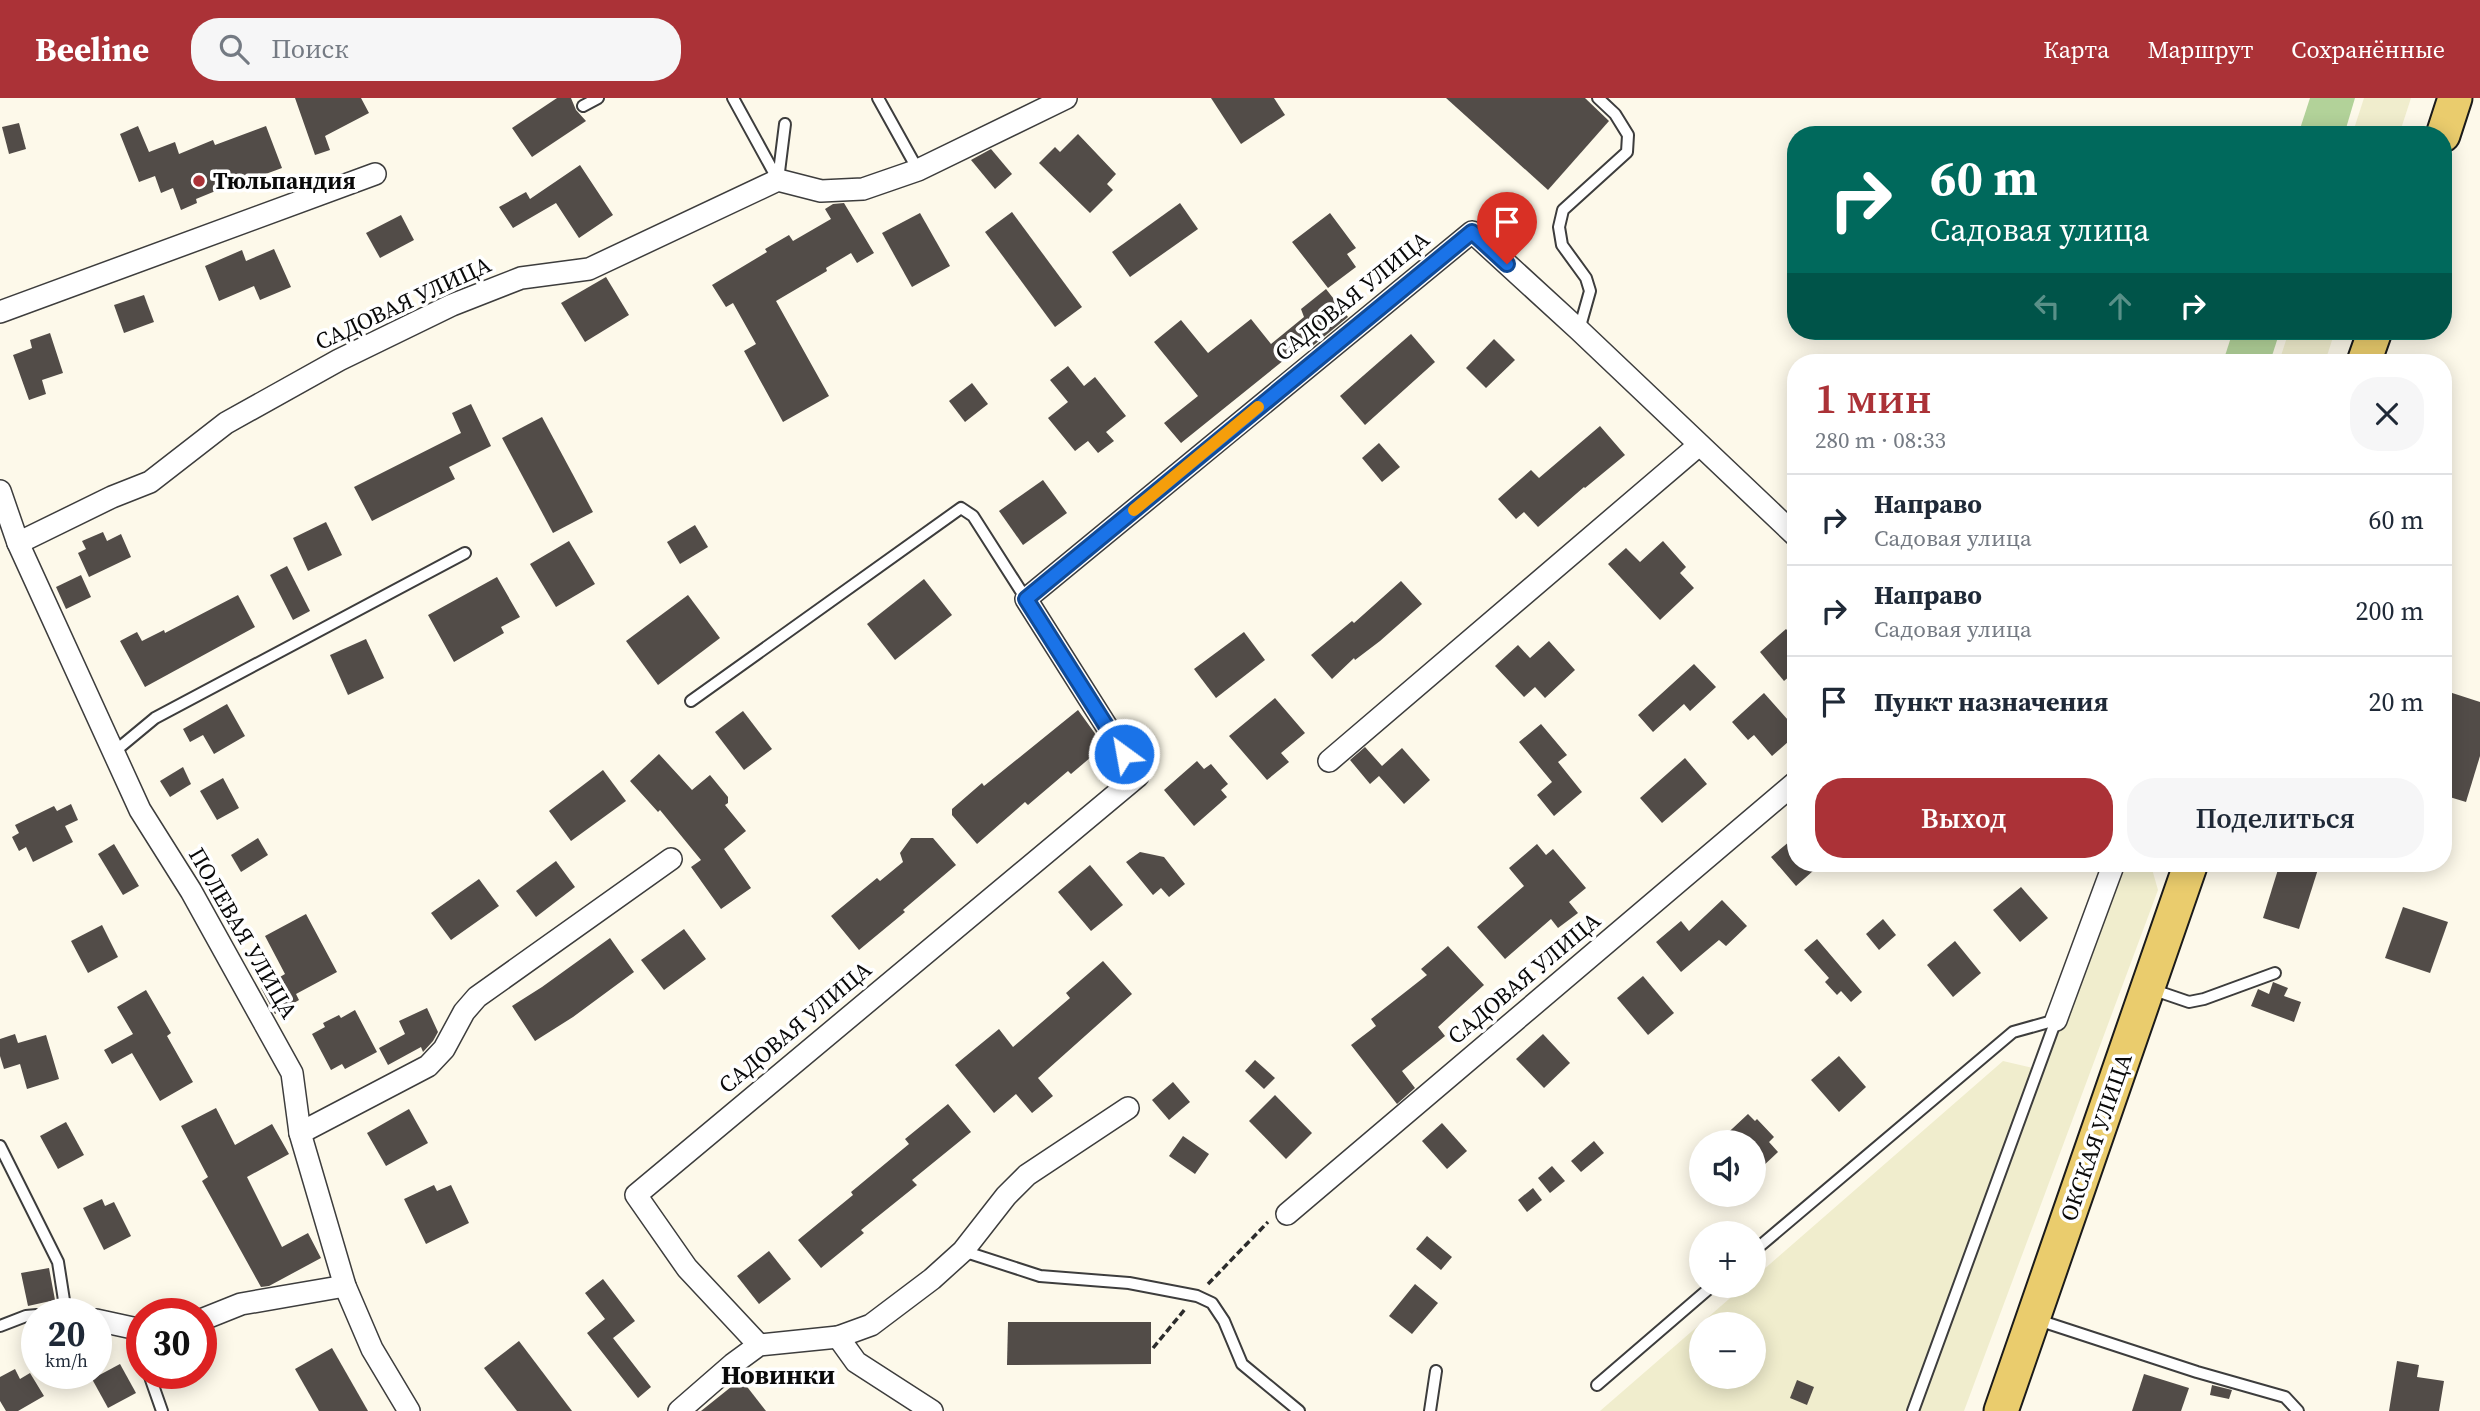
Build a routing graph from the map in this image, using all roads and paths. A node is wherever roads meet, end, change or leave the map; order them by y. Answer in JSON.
{"nodes":[{"id":1,"x":598,"y":98,"type":"edge"},
{"id":2,"x":733,"y":98,"type":"edge"},
{"id":3,"x":878,"y":98,"type":"edge"},
{"id":4,"x":1066,"y":98,"type":"edge"},
{"id":5,"x":1598,"y":98,"type":"edge"},
{"id":6,"x":2455,"y":98,"type":"edge"},
{"id":7,"x":583,"y":106,"type":"dead end"},
{"id":8,"x":785,"y":124,"type":"dead end"},
{"id":9,"x":2446,"y":126,"type":"edge"},
{"id":10,"x":918,"y":170,"type":"junction"},
{"id":11,"x":375,"y":174,"type":"dead end"},
{"id":12,"x":778,"y":180,"type":"junction"},
{"id":13,"x":0,"y":312,"type":"edge"},
{"id":14,"x":1579,"y":330,"type":"junction"},
{"id":15,"x":1699,"y":444,"type":"junction"},
{"id":16,"x":0,"y":491,"type":"edge"},
{"id":17,"x":1787,"y":528,"type":"edge"},
{"id":18,"x":19,"y":543,"type":"junction"},
{"id":19,"x":465,"y":553,"type":"dead end"},
{"id":20,"x":1026,"y":599,"type":"junction"},
{"id":21,"x":691,"y":701,"type":"dead end"},
{"id":22,"x":114,"y":752,"type":"junction"},
{"id":23,"x":1329,"y":761,"type":"dead end"},
{"id":24,"x":1787,"y":790,"type":"edge"},
{"id":25,"x":671,"y":859,"type":"dead end"},
{"id":26,"x":2111,"y":872,"type":"edge"},
{"id":27,"x":2186,"y":872,"type":"edge"},
{"id":28,"x":2275,"y":973,"type":"dead end"},
{"id":29,"x":2148,"y":988,"type":"junction"},
{"id":30,"x":2056,"y":1020,"type":"junction"},
{"id":31,"x":1128,"y":1108,"type":"dead end"},
{"id":32,"x":300,"y":1133,"type":"junction"},
{"id":33,"x":0,"y":1146,"type":"edge"},
{"id":34,"x":1287,"y":1214,"type":"joint"},
{"id":35,"x":1766,"y":1241,"type":"edge"},
{"id":36,"x":963,"y":1251,"type":"junction"},
{"id":37,"x":345,"y":1286,"type":"junction"},
{"id":38,"x":1197,"y":1296,"type":"junction"},
{"id":39,"x":61,"y":1298,"type":"edge"},
{"id":40,"x":1698,"y":1298,"type":"edge"},
{"id":41,"x":217,"y":1314,"type":"edge"},
{"id":42,"x":21,"y":1318,"type":"edge"},
{"id":43,"x":2033,"y":1318,"type":"junction"},
{"id":44,"x":0,"y":1326,"type":"edge"},
{"id":45,"x":838,"y":1337,"type":"junction"},
{"id":46,"x":759,"y":1345,"type":"junction"},
{"id":47,"x":1153,"y":1348,"type":"dead end"},
{"id":48,"x":1436,"y":1371,"type":"dead end"},
{"id":49,"x":1597,"y":1384,"type":"dead end"},
{"id":50,"x":154,"y":1389,"type":"edge"},
{"id":51,"x":162,"y":1411,"type":"edge"},
{"id":52,"x":409,"y":1411,"type":"edge"},
{"id":53,"x":679,"y":1411,"type":"edge"},
{"id":54,"x":932,"y":1411,"type":"edge"},
{"id":55,"x":1299,"y":1411,"type":"edge"},
{"id":56,"x":1430,"y":1411,"type":"edge"},
{"id":57,"x":1913,"y":1411,"type":"edge"},
{"id":58,"x":2001,"y":1411,"type":"edge"},
{"id":59,"x":2298,"y":1411,"type":"edge"}],
"edges":[{"from":1,"to":7,"type":"lane"},
{"from":2,"to":12,"type":"lane"},
{"from":3,"to":10,"type":"lane"},
{"from":4,"to":10,"type":"street"},
{"from":5,"to":14,"type":"lane"},
{"from":6,"to":9,"type":"main road"},
{"from":8,"to":12,"type":"lane"},
{"from":10,"to":12,"type":"street"},
{"from":11,"to":13,"type":"street"},
{"from":12,"to":18,"type":"street","name":"САДОВАЯ УЛИЦА"},
{"from":14,"to":15,"type":"street","name":"САДОВАЯ УЛИЦА"},
{"from":14,"to":20,"type":"street","name":"САДОВАЯ УЛИЦА"},
{"from":15,"to":17,"type":"street","name":"САДОВАЯ УЛИЦА"},
{"from":15,"to":23,"type":"street"},
{"from":16,"to":18,"type":"street","name":"ПОЛЕВАЯ УЛИЦА"},
{"from":18,"to":22,"type":"street","name":"ПОЛЕВАЯ УЛИЦА"},
{"from":19,"to":22,"type":"lane"},
{"from":20,"to":21,"type":"lane"},
{"from":20,"to":46,"type":"street","name":"САДОВАЯ УЛИЦА"},
{"from":22,"to":32,"type":"street","name":"ПОЛЕВАЯ УЛИЦА"},
{"from":24,"to":34,"type":"street","name":"САДОВАЯ УЛИЦА"},
{"from":25,"to":32,"type":"street"},
{"from":26,"to":30,"type":"street"},
{"from":27,"to":29,"type":"main road","name":"ОКСКАЯ УЛИЦА"},
{"from":28,"to":29,"type":"lane"},
{"from":29,"to":43,"type":"main road","name":"ОКСКАЯ УЛИЦА"},
{"from":30,"to":35,"type":"lane"},
{"from":30,"to":57,"type":"lane"},
{"from":31,"to":36,"type":"street"},
{"from":32,"to":37,"type":"street","name":"ПОЛЕВАЯ УЛИЦА"},
{"from":33,"to":39,"type":"lane"},
{"from":34,"to":38,"type":"path"},
{"from":36,"to":38,"type":"lane"},
{"from":36,"to":45,"type":"street"},
{"from":37,"to":41,"type":"street"},
{"from":37,"to":52,"type":"street","name":"ПОЛЕВАЯ УЛИЦА"},
{"from":38,"to":47,"type":"path"},
{"from":38,"to":55,"type":"lane"},
{"from":40,"to":49,"type":"lane"},
{"from":42,"to":44,"type":"lane"},
{"from":43,"to":58,"type":"main road","name":"ОКСКАЯ УЛИЦА"},
{"from":43,"to":59,"type":"lane"},
{"from":45,"to":46,"type":"street"},
{"from":45,"to":54,"type":"street"},
{"from":46,"to":53,"type":"street"},
{"from":48,"to":56,"type":"lane"},
{"from":50,"to":51,"type":"lane"}]}
